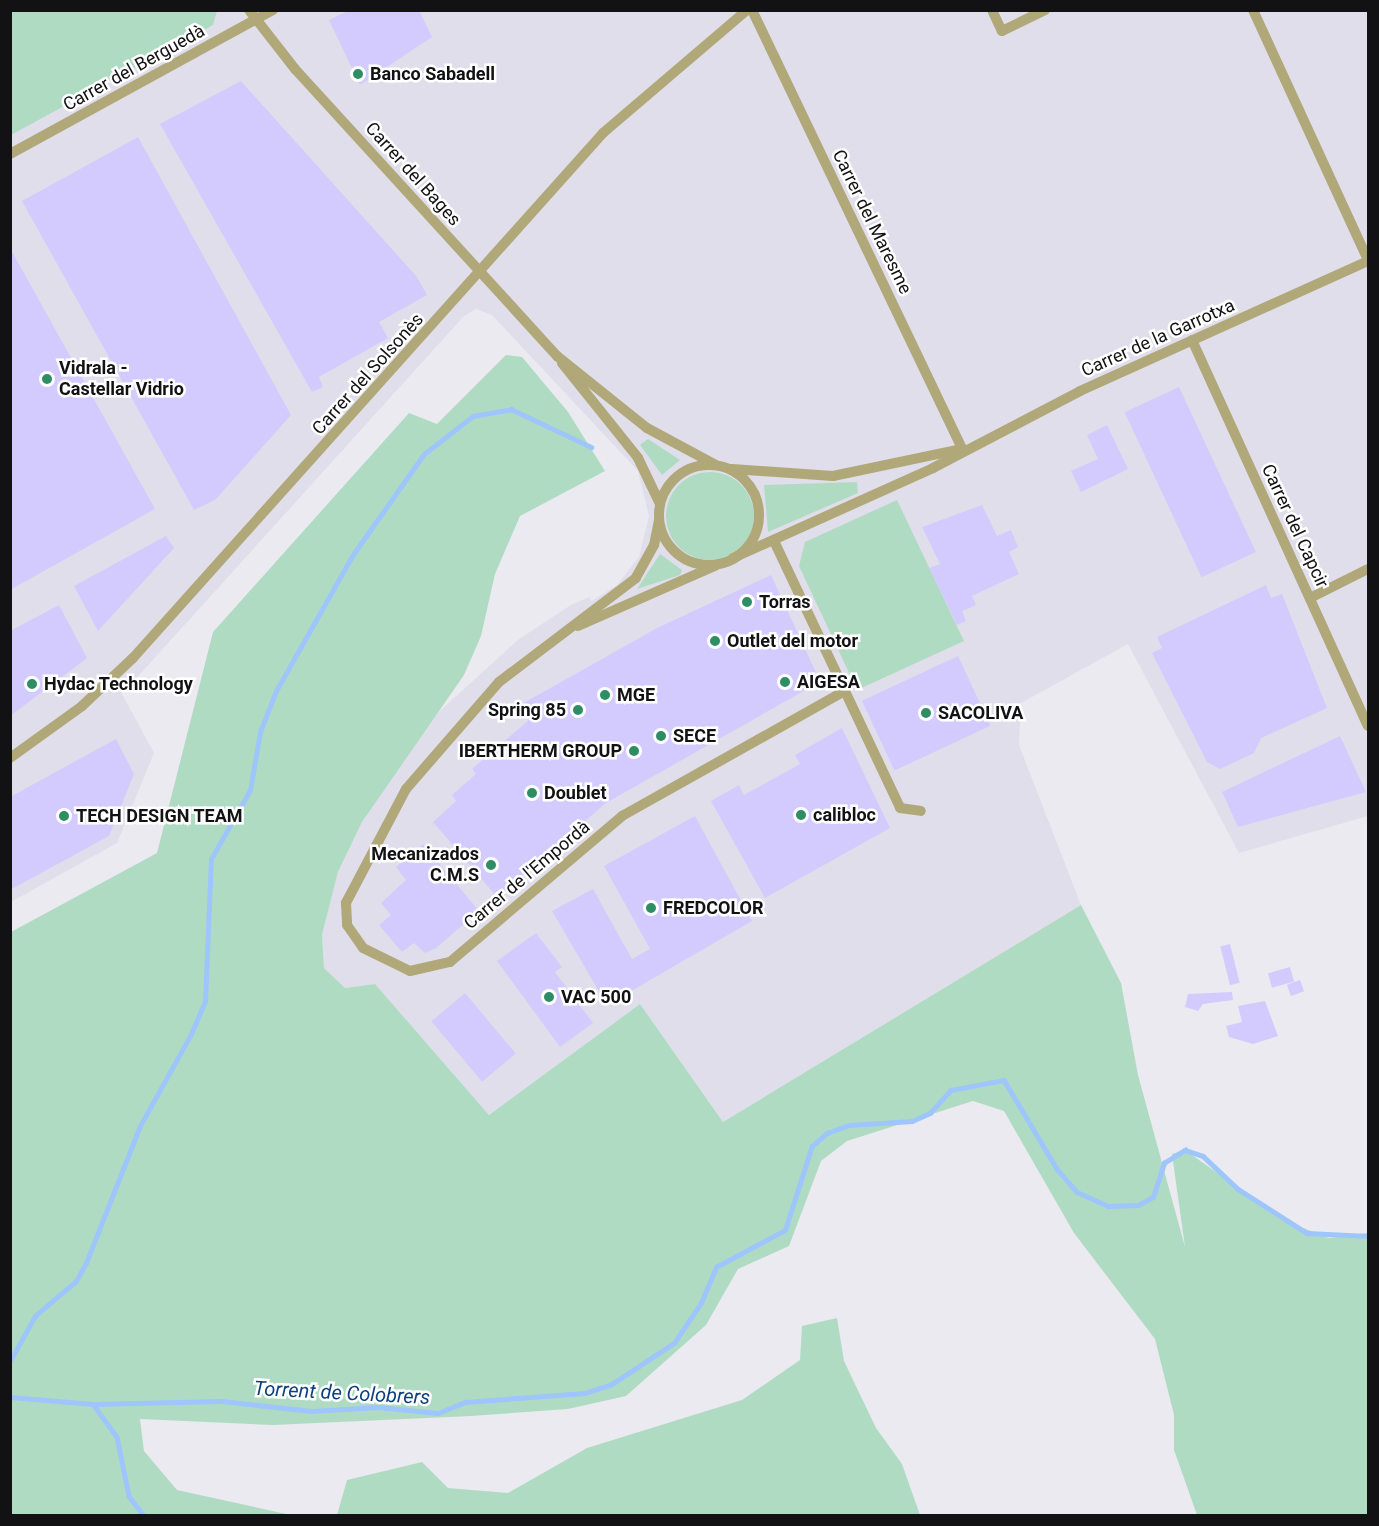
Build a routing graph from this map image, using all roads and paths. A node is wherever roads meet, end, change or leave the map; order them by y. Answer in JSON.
{"nodes":[{"id":1,"x":273,"y":10,"type":"edge"},
{"id":2,"x":747,"y":10,"type":"edge"},
{"id":3,"x":752,"y":10,"type":"edge"},
{"id":4,"x":993,"y":10,"type":"edge"},
{"id":5,"x":1045,"y":10,"type":"edge"},
{"id":6,"x":1253,"y":10,"type":"edge"},
{"id":7,"x":253,"y":15,"type":"edge"},
{"id":8,"x":10,"y":154,"type":"edge"},
{"id":9,"x":1368,"y":260,"type":"edge"},
{"id":10,"x":478,"y":270,"type":"junction"},
{"id":11,"x":1192,"y":340,"type":"junction"},
{"id":12,"x":557,"y":356,"type":"junction"},
{"id":13,"x":962,"y":448,"type":"junction"},
{"id":14,"x":721,"y":467,"type":"junction"},
{"id":15,"x":660,"y":504,"type":"junction"},
{"id":16,"x":659,"y":520,"type":"junction"},
{"id":17,"x":774,"y":541,"type":"junction"},
{"id":18,"x":733,"y":558,"type":"junction"},
{"id":19,"x":720,"y":563,"type":"junction"},
{"id":20,"x":1368,"y":569,"type":"edge"},
{"id":21,"x":1310,"y":598,"type":"junction"},
{"id":22,"x":564,"y":630,"type":"junction"},
{"id":23,"x":845,"y":691,"type":"junction"},
{"id":24,"x":1368,"y":726,"type":"edge"},
{"id":25,"x":10,"y":758,"type":"edge"},
{"id":26,"x":921,"y":811,"type":"dead end"}],
"edges":[{"from":1,"to":7,"type":"street","name":"Carrer del Berguedà"},
{"from":2,"to":10,"type":"street","name":"Carrer del Solsonès"},
{"from":3,"to":13,"type":"street","name":"Carrer del Maresme"},
{"from":4,"to":5,"type":"street"},
{"from":6,"to":9,"type":"street"},
{"from":7,"to":8,"type":"street","name":"Carrer del Berguedà"},
{"from":7,"to":10,"type":"street","name":"Carrer del Bages"},
{"from":9,"to":11,"type":"street","name":"Carrer de la Garrotxa"},
{"from":10,"to":12,"type":"street","name":"Carrer del Bages"},
{"from":10,"to":25,"type":"street","name":"Carrer del Solsonès"},
{"from":11,"to":13,"type":"street","name":"Carrer de la Garrotxa"},
{"from":11,"to":21,"type":"street","name":"Carrer del Capcir"},
{"from":12,"to":14,"type":"street","name":"Carrer del Bages"},
{"from":12,"to":15,"type":"street","name":"Carrer del Bages"},
{"from":13,"to":14,"type":"street","name":"Carrer de la Garrotxa"},
{"from":13,"to":17,"type":"street","name":"Carrer de la Garrotxa"},
{"from":14,"to":15,"type":"street"},
{"from":14,"to":18,"type":"street"},
{"from":15,"to":16,"type":"street"},
{"from":16,"to":19,"type":"street"},
{"from":16,"to":22,"type":"street"},
{"from":17,"to":18,"type":"street","name":"Carrer de la Garrotxa"},
{"from":17,"to":23,"type":"street"},
{"from":18,"to":19,"type":"street"},
{"from":19,"to":22,"type":"street"},
{"from":20,"to":21,"type":"street"},
{"from":21,"to":24,"type":"street","name":"Carrer del Capcir"},
{"from":22,"to":23,"type":"street","name":"Carrer de l'Empordà"},
{"from":23,"to":26,"type":"street"}]}
